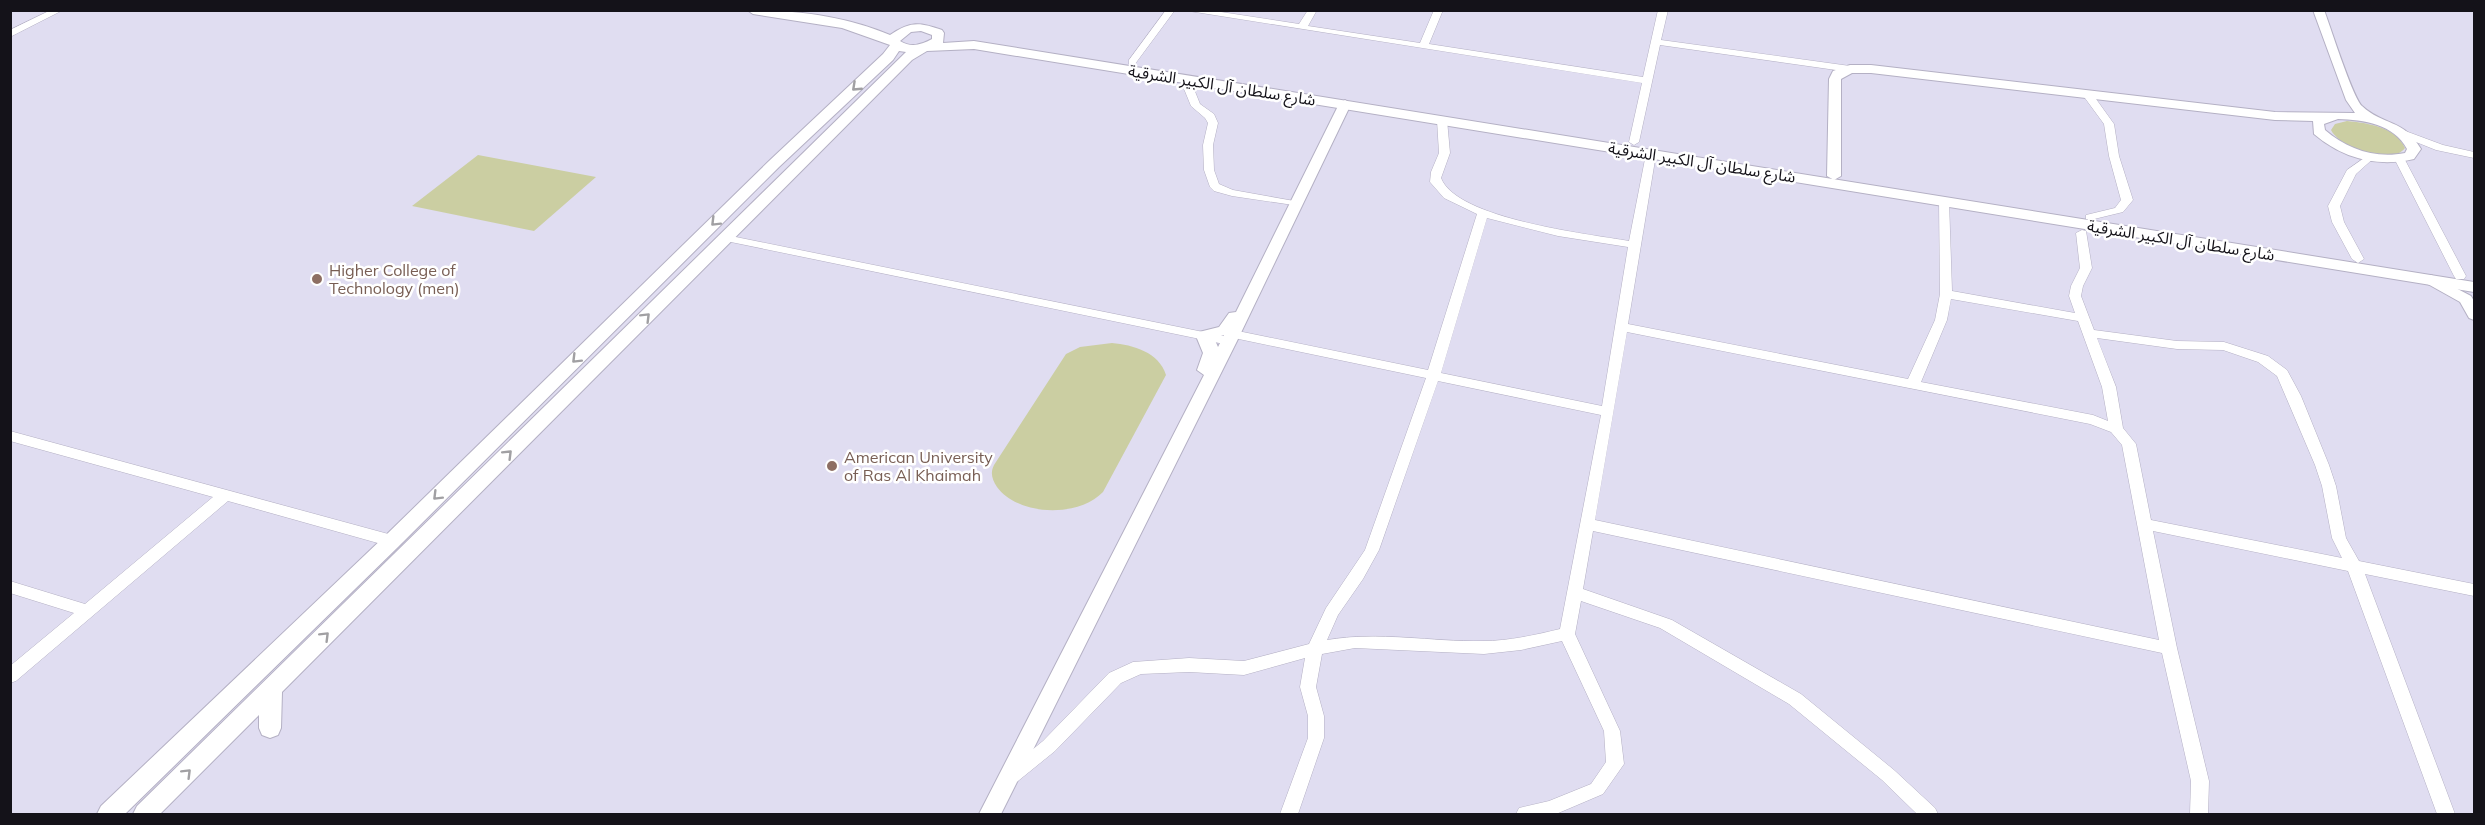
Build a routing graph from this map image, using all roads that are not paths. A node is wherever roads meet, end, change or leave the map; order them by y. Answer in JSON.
{"nodes":[{"id":1,"x":42,"y":10,"type":"edge"},
{"id":2,"x":59,"y":10,"type":"edge"},
{"id":3,"x":753,"y":10,"type":"edge"},
{"id":4,"x":807,"y":10,"type":"edge"},
{"id":5,"x":1171,"y":10,"type":"edge"},
{"id":6,"x":1187,"y":10,"type":"edge"},
{"id":7,"x":1313,"y":10,"type":"edge"},
{"id":8,"x":1439,"y":10,"type":"edge"},
{"id":9,"x":1663,"y":10,"type":"edge"},
{"id":10,"x":2318,"y":10,"type":"edge"},
{"id":11,"x":10,"y":26,"type":"edge"},
{"id":12,"x":850,"y":27,"type":"junction"},
{"id":13,"x":914,"y":28,"type":"junction"},
{"id":14,"x":1302,"y":28,"type":"junction"},
{"id":15,"x":938,"y":33,"type":"junction"},
{"id":16,"x":10,"y":34,"type":"edge"},
{"id":17,"x":1656,"y":42,"type":"junction"},
{"id":18,"x":895,"y":43,"type":"junction"},
{"id":19,"x":1423,"y":47,"type":"junction"},
{"id":20,"x":925,"y":48,"type":"junction"},
{"id":21,"x":1132,"y":62,"type":"junction"},
{"id":22,"x":876,"y":69,"type":"junction"},
{"id":23,"x":1850,"y":69,"type":"junction"},
{"id":24,"x":1185,"y":79,"type":"junction"},
{"id":25,"x":1648,"y":81,"type":"junction"},
{"id":26,"x":2087,"y":94,"type":"junction"},
{"id":27,"x":2352,"y":100,"type":"junction"},
{"id":28,"x":1345,"y":104,"type":"junction"},
{"id":29,"x":2251,"y":113,"type":"junction"},
{"id":30,"x":2338,"y":115,"type":"junction"},
{"id":31,"x":2323,"y":118,"type":"junction"},
{"id":32,"x":1442,"y":120,"type":"junction"},
{"id":33,"x":2376,"y":121,"type":"junction"},
{"id":34,"x":2400,"y":132,"type":"junction"},
{"id":35,"x":2328,"y":140,"type":"junction"},
{"id":36,"x":1634,"y":142,"type":"junction"},
{"id":37,"x":2455,"y":151,"type":"junction"},
{"id":38,"x":1652,"y":154,"type":"junction"},
{"id":39,"x":2475,"y":155,"type":"edge"},
{"id":40,"x":2370,"y":157,"type":"junction"},
{"id":41,"x":2404,"y":157,"type":"junction"},
{"id":42,"x":1834,"y":176,"type":"junction"},
{"id":43,"x":1943,"y":201,"type":"junction"},
{"id":44,"x":1296,"y":204,"type":"junction"},
{"id":45,"x":1482,"y":215,"type":"junction"},
{"id":46,"x":2090,"y":217,"type":"junction"},
{"id":47,"x":2082,"y":233,"type":"dead end"},
{"id":48,"x":726,"y":238,"type":"junction"},
{"id":49,"x":1634,"y":244,"type":"junction"},
{"id":50,"x":2358,"y":259,"type":"junction"},
{"id":51,"x":2467,"y":278,"type":"edge"},
{"id":52,"x":2431,"y":280,"type":"joint"},
{"id":53,"x":2472,"y":293,"type":"edge"},
{"id":54,"x":1946,"y":294,"type":"junction"},
{"id":55,"x":1250,"y":299,"type":"junction"},
{"id":56,"x":2475,"y":315,"type":"edge"},
{"id":57,"x":2083,"y":318,"type":"junction"},
{"id":58,"x":1621,"y":327,"type":"junction"},
{"id":59,"x":2089,"y":333,"type":"junction"},
{"id":60,"x":1204,"y":336,"type":"junction"},
{"id":61,"x":1231,"y":337,"type":"junction"},
{"id":62,"x":1433,"y":377,"type":"junction"},
{"id":63,"x":1912,"y":386,"type":"junction"},
{"id":64,"x":1199,"y":400,"type":"junction"},
{"id":65,"x":1608,"y":412,"type":"junction"},
{"id":66,"x":2116,"y":429,"type":"junction"},
{"id":67,"x":10,"y":436,"type":"edge"},
{"id":68,"x":224,"y":496,"type":"junction"},
{"id":69,"x":1588,"y":524,"type":"junction"},
{"id":70,"x":2145,"y":524,"type":"junction"},
{"id":71,"x":392,"y":541,"type":"junction"},
{"id":72,"x":2354,"y":566,"type":"junction"},
{"id":73,"x":10,"y":587,"type":"edge"},
{"id":74,"x":2475,"y":590,"type":"edge"},
{"id":75,"x":1576,"y":593,"type":"junction"},
{"id":76,"x":87,"y":611,"type":"junction"},
{"id":77,"x":1567,"y":634,"type":"junction"},
{"id":78,"x":2169,"y":648,"type":"junction"},
{"id":79,"x":1316,"y":649,"type":"junction"},
{"id":80,"x":10,"y":676,"type":"edge"},
{"id":81,"x":271,"y":690,"type":"junction"},
{"id":82,"x":270,"y":728,"type":"dead end"},
{"id":83,"x":1007,"y":780,"type":"junction"},
{"id":84,"x":1552,"y":812,"type":"edge"},
{"id":85,"x":109,"y":814,"type":"edge"},
{"id":86,"x":145,"y":814,"type":"edge"},
{"id":87,"x":990,"y":814,"type":"edge"},
{"id":88,"x":1289,"y":814,"type":"edge"},
{"id":89,"x":1526,"y":814,"type":"edge"},
{"id":90,"x":1929,"y":814,"type":"edge"},
{"id":91,"x":2199,"y":814,"type":"edge"},
{"id":92,"x":2446,"y":814,"type":"edge"}],
"edges":[{"from":1,"to":11,"type":"street"},
{"from":2,"to":16,"type":"street"},
{"from":3,"to":12,"type":"main road","name":"شارع سلطان آل الكبير الشرقية"},
{"from":4,"to":13,"type":"main road","name":"شارع سلطان آل الكبير الشرقية"},
{"from":5,"to":21,"type":"street"},
{"from":6,"to":14,"type":"street"},
{"from":7,"to":14,"type":"street"},
{"from":8,"to":19,"type":"street"},
{"from":9,"to":17,"type":"street"},
{"from":10,"to":27,"type":"street"},
{"from":12,"to":18,"type":"main road","name":"شارع سلطان آل الكبير الشرقية"},
{"from":12,"to":22,"type":"main road"},
{"from":13,"to":15,"type":"main road","name":"شارع سلطان آل الكبير الشرقية"},
{"from":13,"to":18,"type":"main road"},
{"from":14,"to":19,"type":"street"},
{"from":15,"to":20,"type":"main road"},
{"from":15,"to":21,"type":"main road","name":"شارع سلطان آل الكبير الشرقية"},
{"from":17,"to":23,"type":"street"},
{"from":17,"to":25,"type":"street"},
{"from":18,"to":20,"type":"main road","name":"شارع سلطان آل الكبير الشرقية"},
{"from":18,"to":22,"type":"main road"},
{"from":19,"to":25,"type":"street"},
{"from":20,"to":24,"type":"main road","name":"شارع سلطان آل الكبير الشرقية"},
{"from":20,"to":48,"type":"main road"},
{"from":21,"to":36,"type":"main road","name":"شارع سلطان آل الكبير الشرقية"},
{"from":22,"to":71,"type":"main road","one_way":true},
{"from":23,"to":26,"type":"street"},
{"from":23,"to":42,"type":"street"},
{"from":24,"to":28,"type":"main road","name":"شارع سلطان آل الكبير الشرقية"},
{"from":24,"to":44,"type":"street"},
{"from":25,"to":36,"type":"street"},
{"from":26,"to":29,"type":"street"},
{"from":26,"to":46,"type":"street"},
{"from":27,"to":30,"type":"street"},
{"from":27,"to":33,"type":"street"},
{"from":28,"to":32,"type":"main road","name":"شارع سلطان آل الكبير الشرقية"},
{"from":28,"to":44,"type":"street"},
{"from":29,"to":31,"type":"street"},
{"from":29,"to":35,"type":"street"},
{"from":30,"to":31,"type":"street"},
{"from":30,"to":33,"type":"street"},
{"from":31,"to":35,"type":"street"},
{"from":32,"to":38,"type":"main road","name":"شارع سلطان آل الكبير الشرقية"},
{"from":32,"to":45,"type":"street"},
{"from":33,"to":34,"type":"street"},
{"from":34,"to":37,"type":"street"},
{"from":34,"to":41,"type":"street"},
{"from":35,"to":40,"type":"street"},
{"from":36,"to":42,"type":"main road","name":"شارع سلطان آل الكبير الشرقية"},
{"from":37,"to":39,"type":"street"},
{"from":37,"to":41,"type":"street"},
{"from":38,"to":43,"type":"main road","name":"شارع سلطان آل الكبير الشرقية"},
{"from":38,"to":49,"type":"street"},
{"from":40,"to":41,"type":"street"},
{"from":40,"to":50,"type":"street"},
{"from":41,"to":51,"type":"street"},
{"from":42,"to":46,"type":"main road","name":"شارع سلطان آل الكبير الشرقية"},
{"from":43,"to":52,"type":"main road","name":"شارع سلطان آل الكبير الشرقية"},
{"from":43,"to":54,"type":"street"},
{"from":44,"to":55,"type":"street"},
{"from":45,"to":49,"type":"street"},
{"from":45,"to":62,"type":"street"},
{"from":46,"to":50,"type":"main road","name":"شارع سلطان آل الكبير الشرقية"},
{"from":47,"to":57,"type":"street"},
{"from":48,"to":60,"type":"street"},
{"from":81,"to":48,"type":"main road","one_way":true},
{"from":49,"to":58,"type":"street"},
{"from":50,"to":51,"type":"main road","name":"شارع سلطان آل الكبير الشرقية"},
{"from":52,"to":53,"type":"street"},
{"from":53,"to":56,"type":"street"},
{"from":54,"to":57,"type":"street"},
{"from":54,"to":63,"type":"street"},
{"from":55,"to":60,"type":"street"},
{"from":55,"to":61,"type":"street"},
{"from":57,"to":59,"type":"street"},
{"from":58,"to":63,"type":"street"},
{"from":58,"to":65,"type":"street"},
{"from":59,"to":66,"type":"street"},
{"from":59,"to":72,"type":"street"},
{"from":60,"to":61,"type":"street"},
{"from":60,"to":64,"type":"street"},
{"from":61,"to":62,"type":"street"},
{"from":61,"to":64,"type":"street"},
{"from":62,"to":65,"type":"street"},
{"from":62,"to":79,"type":"street"},
{"from":63,"to":66,"type":"street"},
{"from":64,"to":83,"type":"street"},
{"from":65,"to":69,"type":"street"},
{"from":66,"to":70,"type":"street"},
{"from":67,"to":68,"type":"street"},
{"from":68,"to":71,"type":"street"},
{"from":68,"to":76,"type":"street"},
{"from":69,"to":75,"type":"street"},
{"from":69,"to":78,"type":"street"},
{"from":70,"to":72,"type":"street"},
{"from":70,"to":78,"type":"street"},
{"from":71,"to":85,"type":"main road"},
{"from":72,"to":74,"type":"street"},
{"from":72,"to":92,"type":"street"},
{"from":73,"to":76,"type":"street"},
{"from":75,"to":77,"type":"street"},
{"from":75,"to":90,"type":"street"},
{"from":76,"to":80,"type":"street"},
{"from":77,"to":79,"type":"street"},
{"from":77,"to":84,"type":"street"},
{"from":78,"to":91,"type":"street"},
{"from":79,"to":83,"type":"street"},
{"from":79,"to":88,"type":"street"},
{"from":81,"to":82,"type":"main road"},
{"from":86,"to":81,"type":"main road","one_way":true},
{"from":83,"to":87,"type":"street"},
{"from":84,"to":89,"type":"street"}]}
